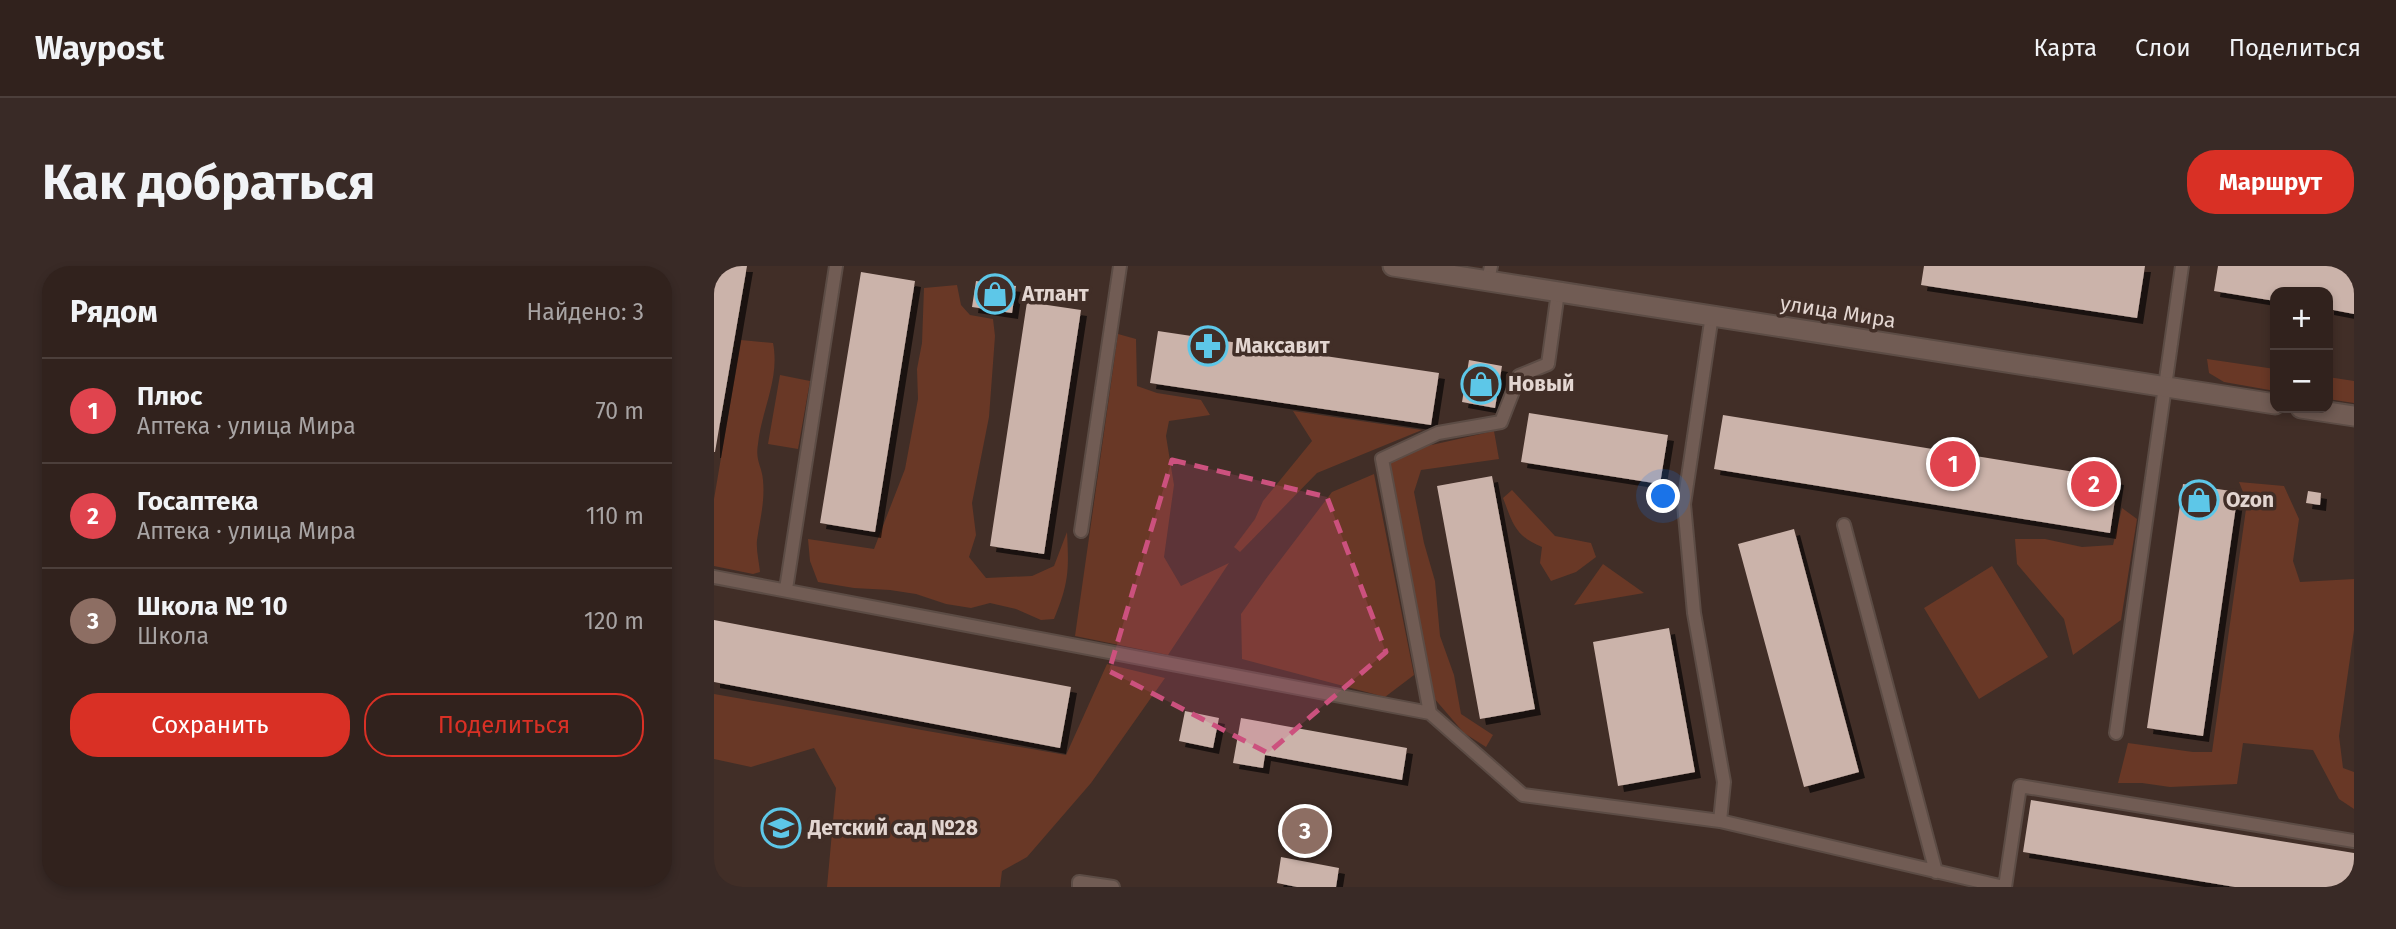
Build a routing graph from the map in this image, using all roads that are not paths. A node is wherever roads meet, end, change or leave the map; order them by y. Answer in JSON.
{"nodes":[{"id":1,"x":836,"y":266,"type":"edge"},
{"id":2,"x":1120,"y":266,"type":"edge"},
{"id":3,"x":1394,"y":266,"type":"edge"},
{"id":4,"x":2182,"y":266,"type":"edge"},
{"id":5,"x":1489,"y":273,"type":"edge"},
{"id":6,"x":1558,"y":292,"type":"junction"},
{"id":7,"x":1712,"y":315,"type":"junction"},
{"id":8,"x":2166,"y":388,"type":"junction"},
{"id":9,"x":2270,"y":403,"type":"edge"},
{"id":10,"x":2333,"y":413,"type":"edge"},
{"id":11,"x":2354,"y":416,"type":"edge"},
{"id":12,"x":1844,"y":525,"type":"dead end"},
{"id":13,"x":1081,"y":531,"type":"dead end"},
{"id":14,"x":714,"y":576,"type":"edge"},
{"id":15,"x":786,"y":589,"type":"junction"},
{"id":16,"x":1430,"y":713,"type":"junction"},
{"id":17,"x":2116,"y":733,"type":"dead end"},
{"id":18,"x":1720,"y":821,"type":"junction"},
{"id":19,"x":2354,"y":841,"type":"edge"},
{"id":20,"x":1936,"y":872,"type":"junction"},
{"id":21,"x":1079,"y":887,"type":"edge"},
{"id":22,"x":1113,"y":887,"type":"edge"},
{"id":23,"x":2004,"y":887,"type":"edge"}],
"edges":[{"from":1,"to":15,"type":"lane"},
{"from":2,"to":13,"type":"lane"},
{"from":3,"to":5,"type":"street","name":"улица Мира"},
{"from":4,"to":8,"type":"lane"},
{"from":5,"to":6,"type":"street","name":"улица Мира"},
{"from":6,"to":7,"type":"street","name":"улица Мира"},
{"from":6,"to":16,"type":"lane"},
{"from":7,"to":8,"type":"street","name":"улица Мира"},
{"from":7,"to":18,"type":"lane"},
{"from":8,"to":9,"type":"street","name":"улица Мира"},
{"from":8,"to":17,"type":"lane"},
{"from":10,"to":11,"type":"street"},
{"from":12,"to":20,"type":"lane"},
{"from":14,"to":15,"type":"lane"},
{"from":15,"to":16,"type":"lane"},
{"from":16,"to":18,"type":"lane"},
{"from":18,"to":20,"type":"lane"},
{"from":19,"to":23,"type":"lane"},
{"from":20,"to":23,"type":"lane"},
{"from":21,"to":22,"type":"lane"}]}
